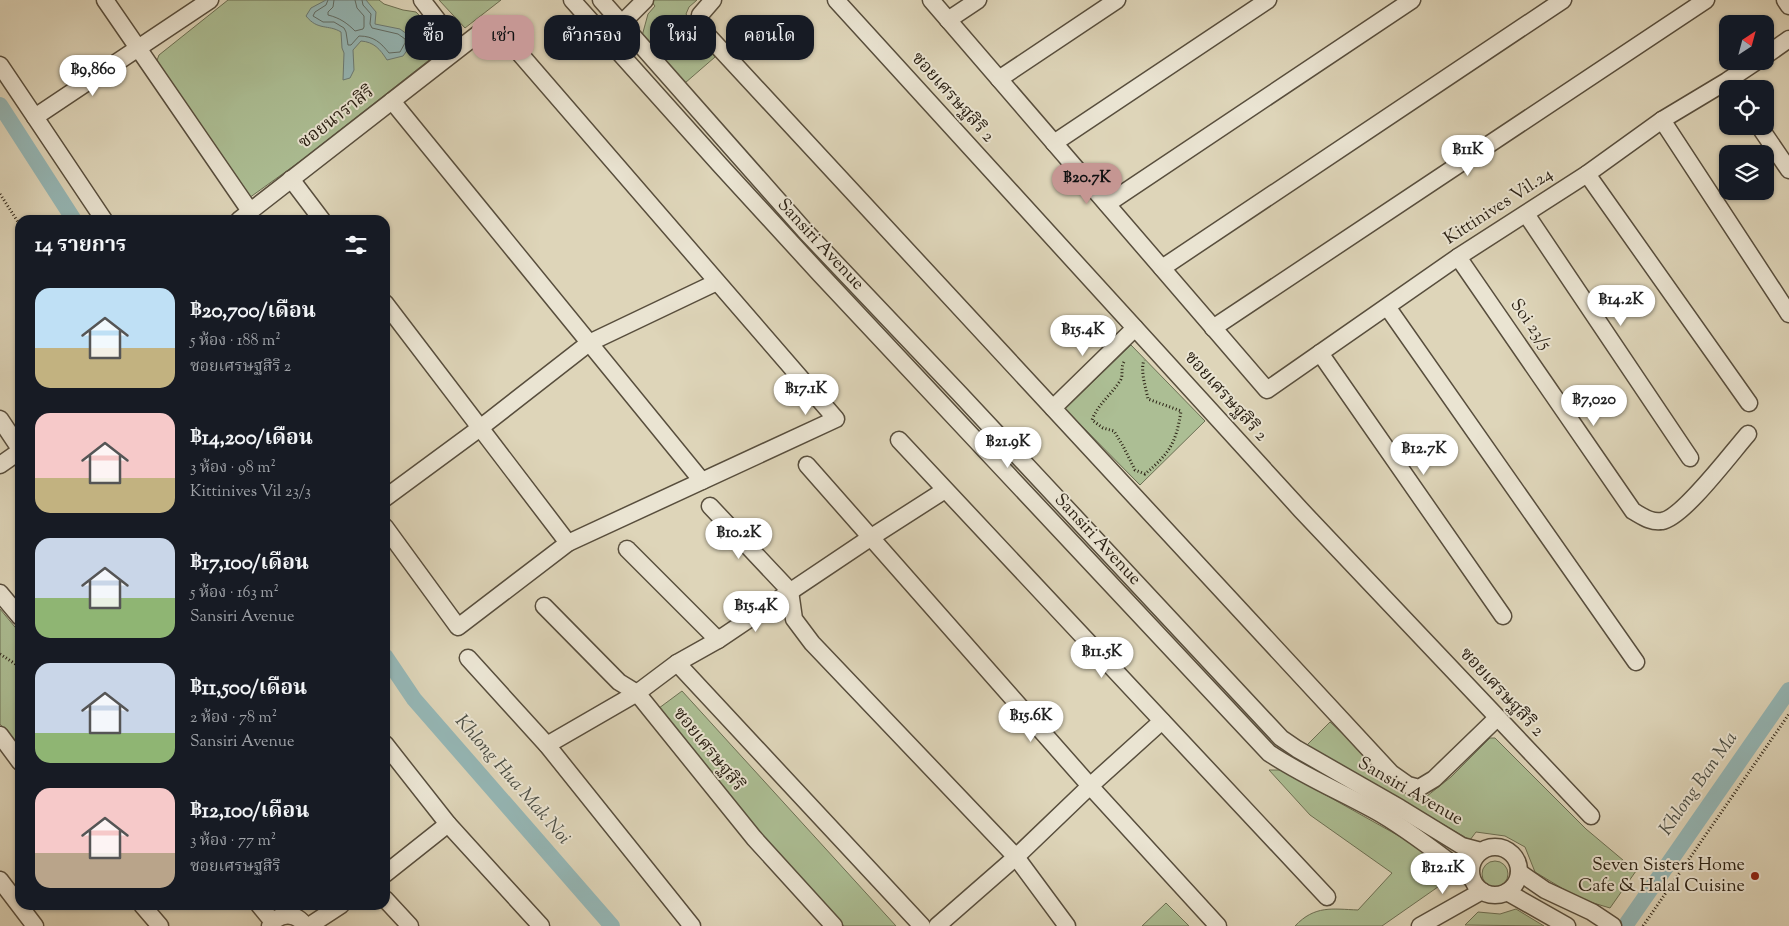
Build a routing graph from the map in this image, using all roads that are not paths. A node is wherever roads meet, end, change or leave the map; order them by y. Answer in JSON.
{"nodes":[{"id":1,"x":104,"y":0,"type":"edge"},
{"id":2,"x":210,"y":0,"type":"edge"},
{"id":3,"x":422,"y":0,"type":"edge"},
{"id":4,"x":600,"y":0,"type":"edge"},
{"id":5,"x":645,"y":0,"type":"edge"},
{"id":6,"x":713,"y":0,"type":"edge"},
{"id":7,"x":836,"y":0,"type":"edge"},
{"id":8,"x":931,"y":0,"type":"edge"},
{"id":9,"x":978,"y":0,"type":"edge"},
{"id":10,"x":1117,"y":0,"type":"edge"},
{"id":11,"x":1268,"y":0,"type":"edge"},
{"id":12,"x":1412,"y":0,"type":"edge"},
{"id":13,"x":1563,"y":0,"type":"edge"},
{"id":14,"x":1706,"y":0,"type":"edge"},
{"id":15,"x":1785,"y":0,"type":"edge"},
{"id":16,"x":576,"y":1,"type":"edge"},
{"id":17,"x":1789,"y":6,"type":"edge"},
{"id":18,"x":434,"y":15,"type":"edge"},
{"id":19,"x":588,"y":15,"type":"edge"},
{"id":20,"x":613,"y":15,"type":"edge"},
{"id":21,"x":630,"y":15,"type":"edge"},
{"id":22,"x":948,"y":20,"type":"junction"},
{"id":23,"x":1789,"y":39,"type":"edge"},
{"id":24,"x":640,"y":45,"type":"edge"},
{"id":25,"x":462,"y":46,"type":"edge"},
{"id":26,"x":138,"y":48,"type":"junction"},
{"id":27,"x":1774,"y":50,"type":"edge"},
{"id":28,"x":444,"y":60,"type":"edge"},
{"id":29,"x":626,"y":60,"type":"edge"},
{"id":30,"x":0,"y":65,"type":"edge"},
{"id":31,"x":1747,"y":70,"type":"edge"},
{"id":32,"x":999,"y":79,"type":"junction"},
{"id":33,"x":1736,"y":80,"type":"edge"},
{"id":34,"x":1719,"y":91,"type":"edge"},
{"id":35,"x":392,"y":101,"type":"junction"},
{"id":36,"x":34,"y":117,"type":"junction"},
{"id":37,"x":1662,"y":120,"type":"junction"},
{"id":38,"x":1764,"y":135,"type":"edge"},
{"id":39,"x":1054,"y":143,"type":"junction"},
{"id":40,"x":738,"y":155,"type":"junction"},
{"id":41,"x":723,"y":169,"type":"junction"},
{"id":42,"x":1789,"y":170,"type":"edge"},
{"id":43,"x":1587,"y":174,"type":"junction"},
{"id":44,"x":291,"y":179,"type":"junction"},
{"id":45,"x":1107,"y":204,"type":"junction"},
{"id":46,"x":1526,"y":214,"type":"junction"},
{"id":47,"x":101,"y":215,"type":"edge"},
{"id":48,"x":244,"y":215,"type":"edge"},
{"id":49,"x":246,"y":215,"type":"edge"},
{"id":50,"x":318,"y":215,"type":"edge"},
{"id":51,"x":1458,"y":257,"type":"junction"},
{"id":52,"x":838,"y":265,"type":"junction"},
{"id":53,"x":1162,"y":268,"type":"junction"},
{"id":54,"x":823,"y":278,"type":"junction"},
{"id":55,"x":717,"y":282,"type":"junction"},
{"id":56,"x":1388,"y":308,"type":"junction"},
{"id":57,"x":390,"y":310,"type":"edge"},
{"id":58,"x":1789,"y":314,"type":"edge"},
{"id":59,"x":1135,"y":328,"type":"junction"},
{"id":60,"x":1213,"y":328,"type":"junction"},
{"id":61,"x":589,"y":343,"type":"junction"},
{"id":62,"x":1320,"y":353,"type":"junction"},
{"id":63,"x":1749,"y":403,"type":"dead end"},
{"id":64,"x":1053,"y":408,"type":"junction"},
{"id":65,"x":0,"y":419,"type":"edge"},
{"id":66,"x":480,"y":428,"type":"junction"},
{"id":67,"x":1748,"y":434,"type":"dead end"},
{"id":68,"x":899,"y":440,"type":"dead end"},
{"id":69,"x":15,"y":442,"type":"edge"},
{"id":70,"x":15,"y":454,"type":"edge"},
{"id":71,"x":1690,"y":458,"type":"dead end"},
{"id":72,"x":0,"y":465,"type":"edge"},
{"id":73,"x":807,"y":465,"type":"dead end"},
{"id":74,"x":702,"y":481,"type":"junction"},
{"id":75,"x":1044,"y":485,"type":"junction"},
{"id":76,"x":945,"y":490,"type":"junction"},
{"id":77,"x":390,"y":494,"type":"edge"},
{"id":78,"x":1029,"y":498,"type":"junction"},
{"id":79,"x":710,"y":506,"type":"dead end"},
{"id":80,"x":390,"y":533,"type":"edge"},
{"id":81,"x":870,"y":538,"type":"junction"},
{"id":82,"x":568,"y":543,"type":"junction"},
{"id":83,"x":627,"y":549,"type":"dead end"},
{"id":84,"x":790,"y":592,"type":"junction"},
{"id":85,"x":0,"y":593,"type":"edge"},
{"id":86,"x":544,"y":606,"type":"dead end"},
{"id":87,"x":15,"y":611,"type":"edge"},
{"id":88,"x":1503,"y":616,"type":"dead end"},
{"id":89,"x":718,"y":640,"type":"junction"},
{"id":90,"x":468,"y":658,"type":"dead end"},
{"id":91,"x":1636,"y":662,"type":"dead end"},
{"id":92,"x":678,"y":663,"type":"junction"},
{"id":93,"x":637,"y":693,"type":"junction"},
{"id":94,"x":1245,"y":698,"type":"junction"},
{"id":95,"x":1230,"y":710,"type":"junction"},
{"id":96,"x":1497,"y":718,"type":"junction"},
{"id":97,"x":1162,"y":721,"type":"junction"},
{"id":98,"x":0,"y":735,"type":"edge"},
{"id":99,"x":547,"y":745,"type":"junction"},
{"id":100,"x":390,"y":750,"type":"edge"},
{"id":101,"x":15,"y":755,"type":"edge"},
{"id":102,"x":1090,"y":786,"type":"junction"},
{"id":103,"x":1355,"y":792,"type":"junction"},
{"id":104,"x":1591,"y":816,"type":"dead end"},
{"id":105,"x":448,"y":824,"type":"junction"},
{"id":106,"x":1481,"y":851,"type":"junction"},
{"id":107,"x":1016,"y":857,"type":"junction"},
{"id":108,"x":390,"y":870,"type":"edge"},
{"id":109,"x":1519,"y":872,"type":"junction"},
{"id":110,"x":0,"y":880,"type":"edge"},
{"id":111,"x":1477,"y":885,"type":"junction"},
{"id":112,"x":1507,"y":892,"type":"junction"},
{"id":113,"x":1327,"y":897,"type":"dead end"},
{"id":114,"x":15,"y":899,"type":"edge"},
{"id":115,"x":390,"y":904,"type":"edge"},
{"id":116,"x":23,"y":910,"type":"edge"},
{"id":117,"x":146,"y":910,"type":"edge"},
{"id":118,"x":262,"y":910,"type":"edge"},
{"id":119,"x":333,"y":910,"type":"edge"},
{"id":120,"x":272,"y":924,"type":"edge"},
{"id":121,"x":36,"y":926,"type":"edge"},
{"id":122,"x":160,"y":926,"type":"edge"},
{"id":123,"x":307,"y":926,"type":"edge"},
{"id":124,"x":410,"y":926,"type":"edge"},
{"id":125,"x":541,"y":926,"type":"edge"},
{"id":126,"x":692,"y":926,"type":"edge"},
{"id":127,"x":834,"y":926,"type":"edge"},
{"id":128,"x":922,"y":926,"type":"edge"},
{"id":129,"x":938,"y":926,"type":"edge"},
{"id":130,"x":1067,"y":926,"type":"edge"},
{"id":131,"x":1218,"y":926,"type":"edge"},
{"id":132,"x":1420,"y":926,"type":"edge"},
{"id":133,"x":1567,"y":926,"type":"edge"},
{"id":134,"x":1613,"y":926,"type":"edge"}],
"edges":[{"from":1,"to":26,"type":"street"},
{"from":2,"to":26,"type":"street"},
{"from":3,"to":18,"type":"street"},
{"from":4,"to":20,"type":"street","name":"Sansiri Avenue"},
{"from":5,"to":21,"type":"street"},
{"from":6,"to":64,"type":"street"},
{"from":7,"to":59,"type":"street","name":"ซอยเศรษฐสิริ 2"},
{"from":8,"to":22,"type":"street"},
{"from":9,"to":22,"type":"street"},
{"from":10,"to":32,"type":"street"},
{"from":11,"to":39,"type":"street"},
{"from":12,"to":45,"type":"street"},
{"from":13,"to":53,"type":"street"},
{"from":14,"to":60,"type":"street"},
{"from":15,"to":17,"type":"street"},
{"from":16,"to":19,"type":"street","name":"Sansiri Avenue"},
{"from":22,"to":32,"type":"street"},
{"from":23,"to":27,"type":"street"},
{"from":24,"to":40,"type":"street","name":"Sansiri Avenue"},
{"from":25,"to":55,"type":"street","name":"ซอยนาราสิริ"},
{"from":26,"to":36,"type":"street"},
{"from":26,"to":48,"type":"street"},
{"from":28,"to":35,"type":"street","name":"ซอยนาราสิริ"},
{"from":29,"to":41,"type":"street","name":"Sansiri Avenue"},
{"from":30,"to":36,"type":"street"},
{"from":31,"to":33,"type":"street","name":"Kittinives Vil.24"},
{"from":32,"to":39,"type":"street"},
{"from":34,"to":37,"type":"street","name":"Kittinives Vil.24"},
{"from":35,"to":44,"type":"street","name":"ซอยนาราสิริ"},
{"from":35,"to":61,"type":"street"},
{"from":36,"to":47,"type":"street"},
{"from":37,"to":43,"type":"street","name":"Kittinives Vil.24"},
{"from":37,"to":58,"type":"street"},
{"from":38,"to":42,"type":"street"},
{"from":39,"to":45,"type":"street"},
{"from":40,"to":41,"type":"street"},
{"from":40,"to":52,"type":"street","name":"Sansiri Avenue"},
{"from":41,"to":54,"type":"street","name":"Sansiri Avenue"},
{"from":43,"to":46,"type":"street","name":"Kittinives Vil.24"},
{"from":43,"to":63,"type":"street"},
{"from":44,"to":49,"type":"street","name":"ซอยนาราสิริ"},
{"from":44,"to":50,"type":"street"},
{"from":45,"to":53,"type":"street"},
{"from":46,"to":51,"type":"street","name":"Kittinives Vil.24"},
{"from":46,"to":71,"type":"street"},
{"from":51,"to":56,"type":"street","name":"Kittinives Vil.24"},
{"from":51,"to":67,"type":"street","name":"Soi 23/5"},
{"from":52,"to":54,"type":"street"},
{"from":52,"to":75,"type":"street","name":"Sansiri Avenue"},
{"from":53,"to":60,"type":"street"},
{"from":54,"to":78,"type":"street","name":"Sansiri Avenue"},
{"from":55,"to":61,"type":"street"},
{"from":55,"to":74,"type":"street"},
{"from":56,"to":62,"type":"street","name":"Kittinives Vil.24"},
{"from":56,"to":91,"type":"street"},
{"from":57,"to":66,"type":"street"},
{"from":59,"to":64,"type":"street"},
{"from":59,"to":96,"type":"street","name":"ซอยเศรษฐสิริ 2"},
{"from":60,"to":62,"type":"street","name":"Kittinives Vil.24"},
{"from":61,"to":66,"type":"street"},
{"from":61,"to":74,"type":"street"},
{"from":62,"to":88,"type":"street"},
{"from":64,"to":96,"type":"street"},
{"from":65,"to":69,"type":"street"},
{"from":66,"to":77,"type":"street"},
{"from":66,"to":82,"type":"street"},
{"from":68,"to":76,"type":"street"},
{"from":70,"to":72,"type":"street"},
{"from":73,"to":81,"type":"street"},
{"from":74,"to":82,"type":"street"},
{"from":75,"to":78,"type":"street"},
{"from":75,"to":94,"type":"street","name":"Sansiri Avenue"},
{"from":76,"to":81,"type":"street"},
{"from":76,"to":97,"type":"street"},
{"from":78,"to":95,"type":"street","name":"Sansiri Avenue"},
{"from":79,"to":84,"type":"street"},
{"from":80,"to":82,"type":"street"},
{"from":81,"to":84,"type":"street"},
{"from":81,"to":102,"type":"street"},
{"from":83,"to":89,"type":"street"},
{"from":84,"to":89,"type":"street"},
{"from":84,"to":107,"type":"street"},
{"from":85,"to":87,"type":"street"},
{"from":86,"to":93,"type":"street","name":"ซอยเศรษฐสิริ"},
{"from":89,"to":92,"type":"street"},
{"from":90,"to":99,"type":"street"},
{"from":92,"to":93,"type":"street"},
{"from":92,"to":128,"type":"street"},
{"from":93,"to":99,"type":"street"},
{"from":93,"to":127,"type":"street","name":"ซอยเศรษฐสิริ"},
{"from":94,"to":95,"type":"street"},
{"from":94,"to":103,"type":"street","name":"Sansiri Avenue"},
{"from":95,"to":103,"type":"street","name":"Sansiri Avenue"},
{"from":96,"to":104,"type":"street","name":"ซอยเศรษฐสิริ 2"},
{"from":97,"to":102,"type":"street"},
{"from":97,"to":113,"type":"street"},
{"from":98,"to":101,"type":"street"},
{"from":99,"to":126,"type":"street"},
{"from":100,"to":105,"type":"street"},
{"from":102,"to":107,"type":"street"},
{"from":102,"to":131,"type":"street"},
{"from":103,"to":106,"type":"street","name":"Sansiri Avenue"},
{"from":103,"to":111,"type":"street","name":"Sansiri Avenue"},
{"from":105,"to":108,"type":"street"},
{"from":105,"to":125,"type":"street"},
{"from":106,"to":109,"type":"street"},
{"from":106,"to":111,"type":"street"},
{"from":107,"to":129,"type":"street"},
{"from":107,"to":130,"type":"street"},
{"from":109,"to":112,"type":"street"},
{"from":109,"to":134,"type":"street"},
{"from":110,"to":114,"type":"street"},
{"from":111,"to":112,"type":"street"},
{"from":111,"to":132,"type":"street"},
{"from":112,"to":133,"type":"street"},
{"from":115,"to":124,"type":"street"},
{"from":116,"to":121,"type":"street"},
{"from":117,"to":122,"type":"street"},
{"from":118,"to":120,"type":"street"},
{"from":119,"to":123,"type":"street"},
{"from":120,"to":123,"type":"street"}]}
